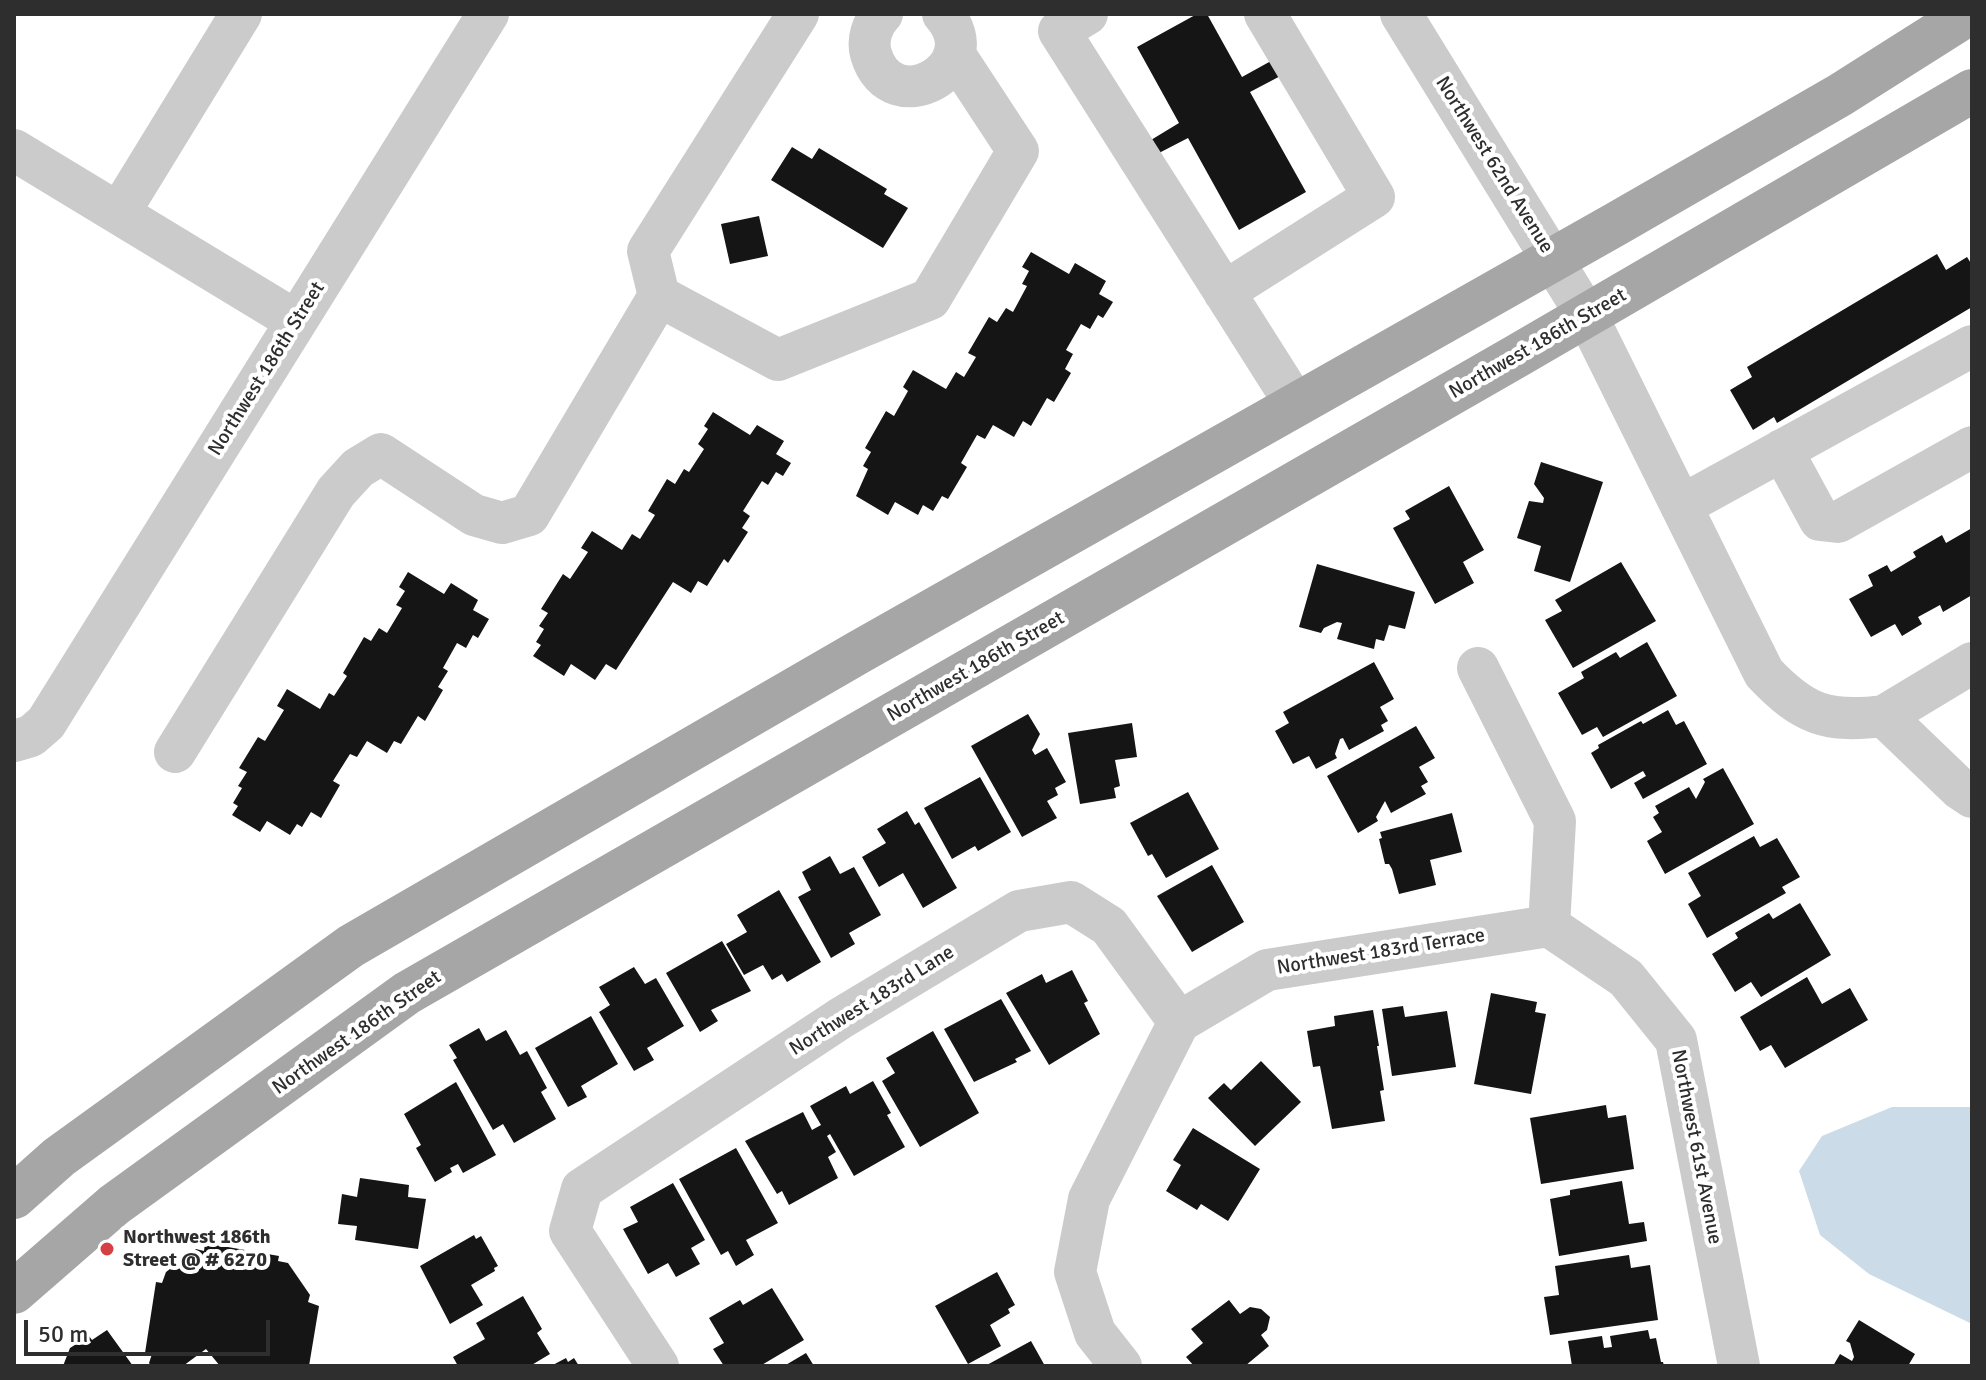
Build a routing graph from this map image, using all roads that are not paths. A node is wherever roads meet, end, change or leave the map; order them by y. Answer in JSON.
{"nodes":[{"id":1,"x":241,"y":14,"type":"edge"},
{"id":2,"x":488,"y":14,"type":"edge"},
{"id":3,"x":798,"y":14,"type":"edge"},
{"id":4,"x":943,"y":14,"type":"edge"},
{"id":5,"x":1087,"y":14,"type":"edge"},
{"id":6,"x":1265,"y":14,"type":"edge"},
{"id":7,"x":1401,"y":14,"type":"edge"},
{"id":8,"x":1968,"y":14,"type":"edge"},
{"id":9,"x":877,"y":15,"type":"edge"},
{"id":10,"x":955,"y":55,"type":"junction"},
{"id":11,"x":1972,"y":91,"type":"edge"},
{"id":12,"x":14,"y":150,"type":"edge"},
{"id":13,"x":119,"y":213,"type":"junction"},
{"id":14,"x":1552,"y":260,"type":"junction"},
{"id":15,"x":1224,"y":292,"type":"junction"},
{"id":16,"x":659,"y":296,"type":"junction"},
{"id":17,"x":1587,"y":316,"type":"junction"},
{"id":18,"x":296,"y":321,"type":"junction"},
{"id":19,"x":1972,"y":346,"type":"edge"},
{"id":20,"x":1296,"y":405,"type":"junction"},
{"id":21,"x":1972,"y":447,"type":"edge"},
{"id":22,"x":1782,"y":450,"type":"junction"},
{"id":23,"x":1681,"y":506,"type":"junction"},
{"id":24,"x":1972,"y":663,"type":"edge"},
{"id":25,"x":1478,"y":668,"type":"dead end"},
{"id":26,"x":1884,"y":716,"type":"junction"},
{"id":27,"x":30,"y":732,"type":"edge"},
{"id":28,"x":175,"y":752,"type":"dead end"},
{"id":29,"x":1972,"y":797,"type":"edge"},
{"id":30,"x":515,"y":851,"type":"junction"},
{"id":31,"x":551,"y":911,"type":"junction"},
{"id":32,"x":1549,"y":926,"type":"junction"},
{"id":33,"x":1179,"y":1022,"type":"junction"},
{"id":34,"x":14,"y":1197,"type":"edge"},
{"id":35,"x":14,"y":1292,"type":"edge"},
{"id":36,"x":658,"y":1366,"type":"edge"},
{"id":37,"x":1121,"y":1366,"type":"edge"},
{"id":38,"x":1739,"y":1366,"type":"edge"}],
"edges":[{"from":1,"to":13,"type":"street"},
{"from":2,"to":18,"type":"street","name":"Northwest 186th Street"},
{"from":3,"to":16,"type":"street"},
{"from":4,"to":10,"type":"street"},
{"from":5,"to":15,"type":"street"},
{"from":6,"to":15,"type":"street"},
{"from":7,"to":14,"type":"street","name":"Northwest 62nd Avenue"},
{"from":8,"to":14,"type":"main road"},
{"from":9,"to":10,"type":"street"},
{"from":10,"to":16,"type":"street"},
{"from":11,"to":17,"type":"main road","name":"Northwest 186th Street"},
{"from":12,"to":13,"type":"street"},
{"from":13,"to":18,"type":"street"},
{"from":14,"to":17,"type":"street","name":"Northwest 62nd Avenue"},
{"from":14,"to":20,"type":"main road"},
{"from":15,"to":20,"type":"street"},
{"from":16,"to":28,"type":"street"},
{"from":17,"to":23,"type":"street","name":"Northwest 62nd Avenue"},
{"from":17,"to":31,"type":"main road","name":"Northwest 186th Street"},
{"from":18,"to":27,"type":"street","name":"Northwest 186th Street"},
{"from":19,"to":22,"type":"street"},
{"from":20,"to":30,"type":"main road"},
{"from":21,"to":22,"type":"street"},
{"from":22,"to":23,"type":"street"},
{"from":23,"to":26,"type":"street","name":"Northwest 62nd Avenue"},
{"from":24,"to":26,"type":"street"},
{"from":25,"to":32,"type":"street"},
{"from":26,"to":29,"type":"street"},
{"from":30,"to":31,"type":"main road"},
{"from":30,"to":34,"type":"main road"},
{"from":31,"to":35,"type":"main road","name":"Northwest 186th Street"},
{"from":32,"to":33,"type":"street","name":"Northwest 183rd Terrace"},
{"from":32,"to":38,"type":"street","name":"Northwest 61st Avenue"},
{"from":33,"to":36,"type":"street","name":"Northwest 183rd Lane"},
{"from":33,"to":37,"type":"street"}]}
